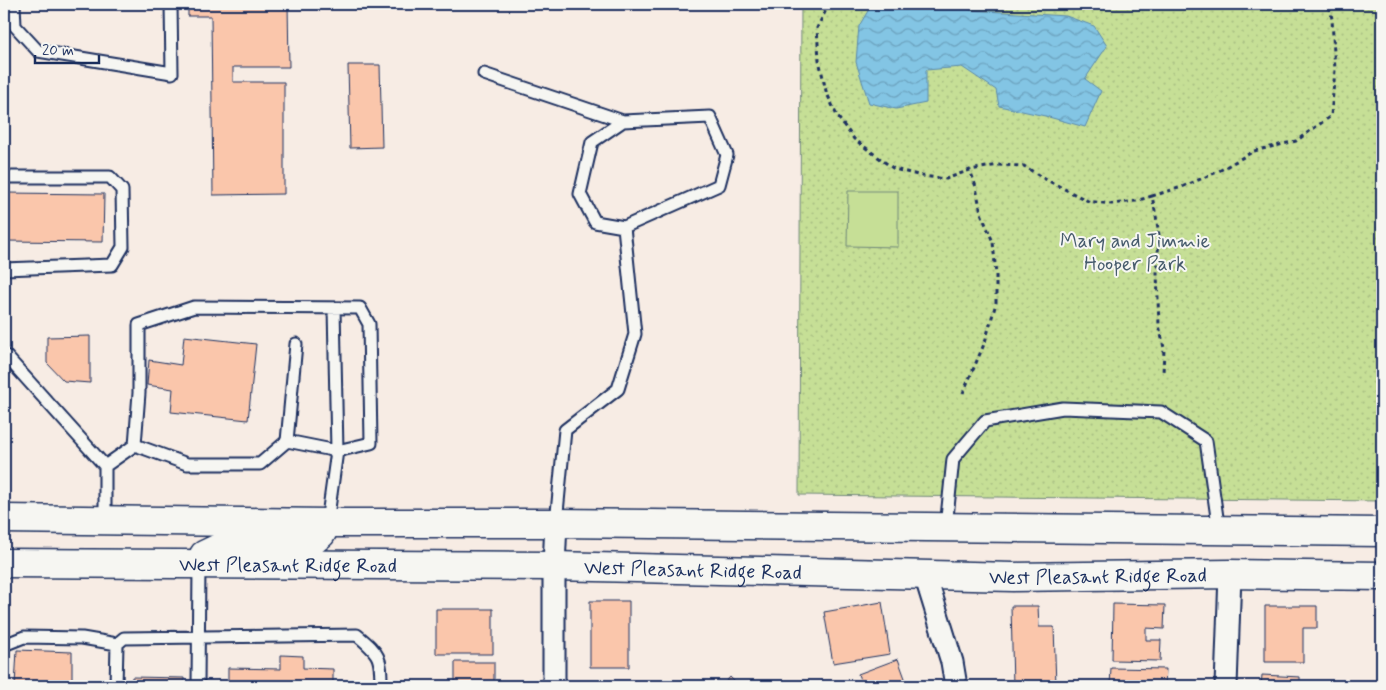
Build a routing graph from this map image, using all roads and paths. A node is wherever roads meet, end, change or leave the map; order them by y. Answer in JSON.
{"nodes":[{"id":1,"x":14,"y":4,"type":"edge"},
{"id":2,"x":170,"y":4,"type":"edge"},
{"id":3,"x":829,"y":4,"type":"edge"},
{"id":4,"x":1329,"y":4,"type":"edge"},
{"id":5,"x":484,"y":74,"type":"dead end"},
{"id":6,"x":624,"y":121,"type":"junction"},
{"id":7,"x":970,"y":170,"type":"junction"},
{"id":8,"x":4,"y":177,"type":"edge"},
{"id":9,"x":1152,"y":196,"type":"junction"},
{"id":10,"x":624,"y":227,"type":"junction"},
{"id":11,"x":4,"y":269,"type":"edge"},
{"id":12,"x":334,"y":308,"type":"junction"},
{"id":13,"x":296,"y":344,"type":"dead end"},
{"id":14,"x":4,"y":356,"type":"edge"},
{"id":15,"x":1163,"y":374,"type":"dead end"},
{"id":16,"x":962,"y":393,"type":"dead end"},
{"id":17,"x":287,"y":441,"type":"junction"},
{"id":18,"x":135,"y":445,"type":"junction"},
{"id":19,"x":337,"y":452,"type":"junction"},
{"id":20,"x":105,"y":466,"type":"junction"},
{"id":21,"x":4,"y":502,"type":"edge"},
{"id":22,"x":4,"y":519,"type":"edge"},
{"id":23,"x":45,"y":519,"type":"junction"},
{"id":24,"x":105,"y":520,"type":"junction"},
{"id":25,"x":326,"y":523,"type":"junction"},
{"id":26,"x":556,"y":523,"type":"junction"},
{"id":27,"x":946,"y":528,"type":"junction"},
{"id":28,"x":1218,"y":531,"type":"junction"},
{"id":29,"x":1382,"y":532,"type":"edge"},
{"id":30,"x":31,"y":562,"type":"junction"},
{"id":31,"x":4,"y":563,"type":"edge"},
{"id":32,"x":199,"y":564,"type":"junction"},
{"id":33,"x":554,"y":566,"type":"junction"},
{"id":34,"x":1230,"y":574,"type":"junction"},
{"id":35,"x":926,"y":575,"type":"junction"},
{"id":36,"x":4,"y":576,"type":"edge"},
{"id":37,"x":1382,"y":576,"type":"edge"},
{"id":38,"x":198,"y":637,"type":"junction"},
{"id":39,"x":117,"y":644,"type":"junction"},
{"id":40,"x":4,"y":645,"type":"edge"},
{"id":41,"x":116,"y":686,"type":"edge"},
{"id":42,"x":198,"y":686,"type":"edge"},
{"id":43,"x":381,"y":686,"type":"edge"},
{"id":44,"x":554,"y":686,"type":"edge"},
{"id":45,"x":956,"y":686,"type":"edge"},
{"id":46,"x":1226,"y":686,"type":"edge"}],
"edges":[{"from":1,"to":2,"type":"lane"},
{"from":3,"to":7,"type":"path"},
{"from":4,"to":9,"type":"path"},
{"from":5,"to":6,"type":"lane"},
{"from":6,"to":10,"type":"lane"},
{"from":6,"to":10,"type":"lane"},
{"from":7,"to":9,"type":"path"},
{"from":7,"to":16,"type":"path"},
{"from":8,"to":11,"type":"lane"},
{"from":9,"to":15,"type":"path"},
{"from":10,"to":26,"type":"lane"},
{"from":12,"to":18,"type":"lane"},
{"from":12,"to":19,"type":"lane"},
{"from":12,"to":19,"type":"lane"},
{"from":13,"to":17,"type":"lane"},
{"from":14,"to":20,"type":"lane"},
{"from":17,"to":18,"type":"lane"},
{"from":17,"to":19,"type":"lane"},
{"from":18,"to":20,"type":"lane"},
{"from":19,"to":25,"type":"lane"},
{"from":20,"to":24,"type":"lane"},
{"from":21,"to":23,"type":"street"},
{"from":22,"to":23,"type":"street","name":"West Pleasant Ridge Road"},
{"from":23,"to":24,"type":"street","name":"West Pleasant Ridge Road"},
{"from":24,"to":25,"type":"street","name":"West Pleasant Ridge Road"},
{"from":25,"to":26,"type":"street","name":"West Pleasant Ridge Road"},
{"from":25,"to":32,"type":"street"},
{"from":26,"to":27,"type":"street","name":"West Pleasant Ridge Road"},
{"from":26,"to":33,"type":"street"},
{"from":27,"to":28,"type":"street","name":"West Pleasant Ridge Road"},
{"from":27,"to":28,"type":"lane"},
{"from":28,"to":29,"type":"street","name":"West Pleasant Ridge Road"},
{"from":30,"to":31,"type":"street","name":"West Pleasant Ridge Road"},
{"from":30,"to":32,"type":"street","name":"West Pleasant Ridge Road"},
{"from":30,"to":36,"type":"street"},
{"from":32,"to":33,"type":"street","name":"West Pleasant Ridge Road"},
{"from":32,"to":38,"type":"lane"},
{"from":33,"to":35,"type":"street","name":"West Pleasant Ridge Road"},
{"from":33,"to":44,"type":"street"},
{"from":34,"to":35,"type":"street","name":"West Pleasant Ridge Road"},
{"from":34,"to":37,"type":"street","name":"West Pleasant Ridge Road"},
{"from":34,"to":46,"type":"street"},
{"from":35,"to":45,"type":"street"},
{"from":38,"to":39,"type":"lane"},
{"from":38,"to":42,"type":"lane"},
{"from":38,"to":43,"type":"lane"},
{"from":39,"to":40,"type":"lane"},
{"from":39,"to":41,"type":"lane"}]}
